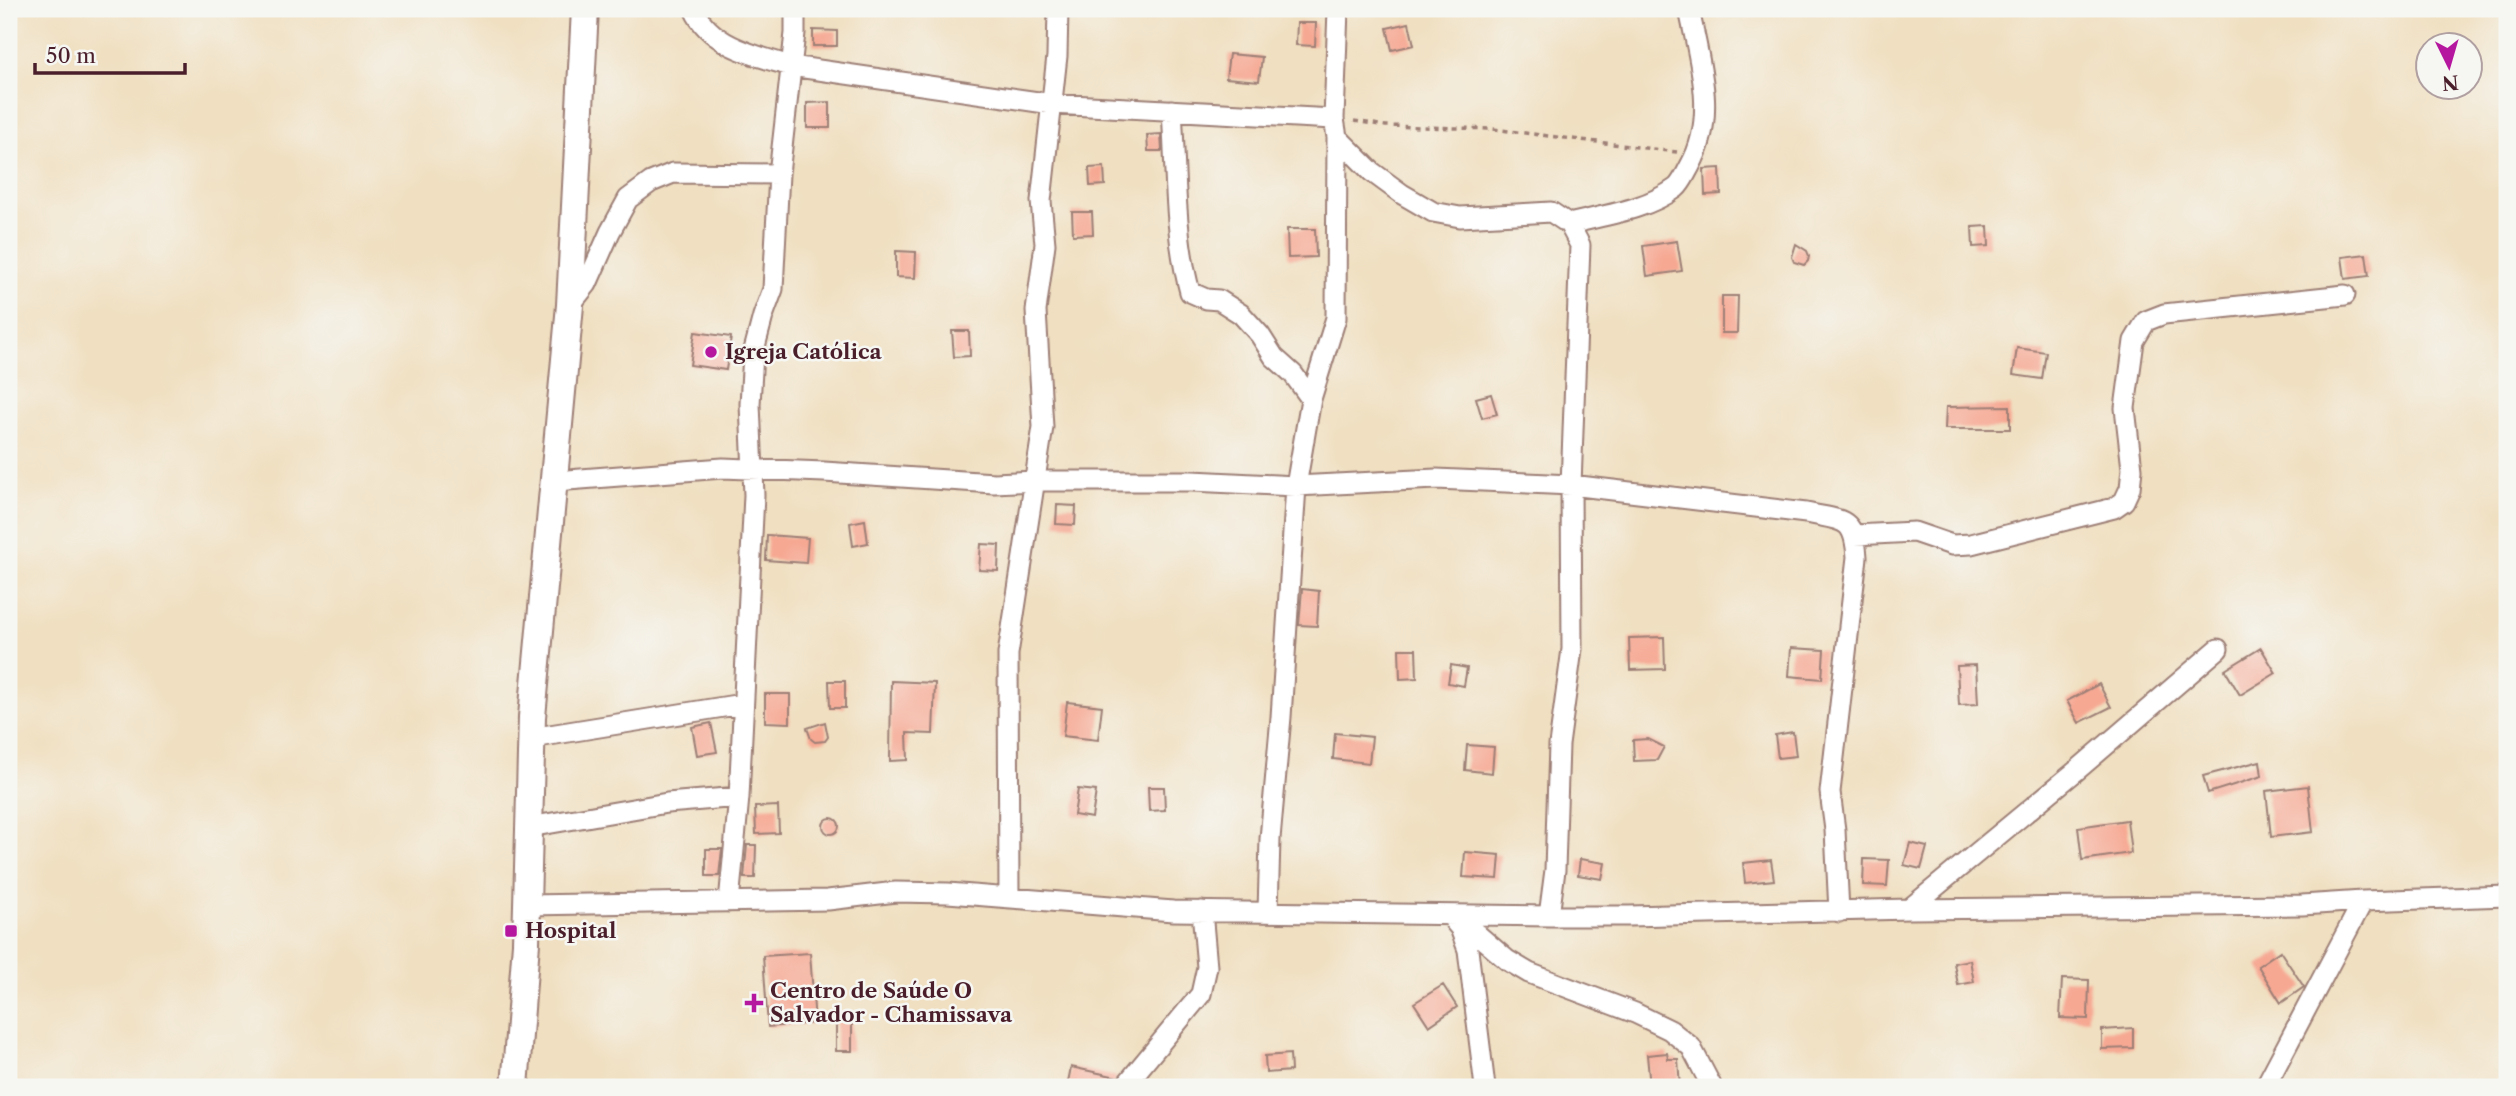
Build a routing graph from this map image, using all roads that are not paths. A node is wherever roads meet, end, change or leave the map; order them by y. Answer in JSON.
{"nodes":[{"id":1,"x":585,"y":9,"type":"edge"},
{"id":2,"x":694,"y":9,"type":"edge"},
{"id":3,"x":795,"y":9,"type":"edge"},
{"id":4,"x":1058,"y":9,"type":"edge"},
{"id":5,"x":1338,"y":9,"type":"edge"},
{"id":6,"x":1689,"y":9,"type":"edge"},
{"id":7,"x":791,"y":66,"type":"junction"},
{"id":8,"x":1052,"y":104,"type":"junction"},
{"id":9,"x":1172,"y":110,"type":"junction"},
{"id":10,"x":1335,"y":128,"type":"junction"},
{"id":11,"x":779,"y":174,"type":"junction"},
{"id":12,"x":1569,"y":224,"type":"junction"},
{"id":13,"x":2344,"y":295,"type":"dead end"},
{"id":14,"x":570,"y":305,"type":"junction"},
{"id":15,"x":1311,"y":399,"type":"junction"},
{"id":16,"x":752,"y":469,"type":"junction"},
{"id":17,"x":555,"y":481,"type":"junction"},
{"id":18,"x":1036,"y":481,"type":"junction"},
{"id":19,"x":1571,"y":485,"type":"junction"},
{"id":20,"x":1296,"y":486,"type":"junction"},
{"id":21,"x":1855,"y":535,"type":"junction"},
{"id":22,"x":2218,"y":649,"type":"dead end"},
{"id":23,"x":742,"y":704,"type":"junction"},
{"id":24,"x":531,"y":738,"type":"junction"},
{"id":25,"x":738,"y":797,"type":"junction"},
{"id":26,"x":529,"y":827,"type":"junction"},
{"id":27,"x":2507,"y":897,"type":"edge"},
{"id":28,"x":1009,"y":898,"type":"junction"},
{"id":29,"x":2362,"y":901,"type":"junction"},
{"id":30,"x":729,"y":902,"type":"junction"},
{"id":31,"x":527,"y":905,"type":"junction"},
{"id":32,"x":1909,"y":909,"type":"junction"},
{"id":33,"x":1202,"y":911,"type":"junction"},
{"id":34,"x":1268,"y":912,"type":"junction"},
{"id":35,"x":1839,"y":912,"type":"junction"},
{"id":36,"x":1549,"y":916,"type":"junction"},
{"id":37,"x":1454,"y":921,"type":"junction"},
{"id":38,"x":515,"y":1087,"type":"edge"},
{"id":39,"x":1124,"y":1087,"type":"edge"},
{"id":40,"x":1485,"y":1087,"type":"edge"},
{"id":41,"x":1712,"y":1087,"type":"edge"},
{"id":42,"x":2264,"y":1087,"type":"edge"}],
"edges":[{"from":1,"to":14,"type":"street"},
{"from":2,"to":7,"type":"street"},
{"from":3,"to":7,"type":"street"},
{"from":4,"to":8,"type":"street"},
{"from":5,"to":10,"type":"street"},
{"from":6,"to":12,"type":"street"},
{"from":7,"to":8,"type":"street"},
{"from":7,"to":11,"type":"street"},
{"from":8,"to":9,"type":"street"},
{"from":8,"to":18,"type":"street"},
{"from":9,"to":10,"type":"street"},
{"from":9,"to":15,"type":"street"},
{"from":10,"to":12,"type":"street"},
{"from":10,"to":15,"type":"street"},
{"from":11,"to":14,"type":"street"},
{"from":11,"to":16,"type":"street"},
{"from":12,"to":19,"type":"street"},
{"from":13,"to":21,"type":"street"},
{"from":14,"to":17,"type":"street"},
{"from":15,"to":20,"type":"street"},
{"from":16,"to":17,"type":"street"},
{"from":16,"to":18,"type":"street"},
{"from":16,"to":23,"type":"street"},
{"from":17,"to":24,"type":"street"},
{"from":18,"to":20,"type":"street"},
{"from":18,"to":28,"type":"street"},
{"from":19,"to":20,"type":"street"},
{"from":19,"to":21,"type":"street"},
{"from":19,"to":36,"type":"street"},
{"from":20,"to":34,"type":"street"},
{"from":21,"to":35,"type":"street"},
{"from":22,"to":32,"type":"street"},
{"from":23,"to":24,"type":"street"},
{"from":23,"to":25,"type":"street"},
{"from":24,"to":26,"type":"street"},
{"from":25,"to":26,"type":"street"},
{"from":25,"to":30,"type":"street"},
{"from":26,"to":31,"type":"street"},
{"from":27,"to":29,"type":"street"},
{"from":28,"to":30,"type":"street"},
{"from":28,"to":33,"type":"street"},
{"from":29,"to":32,"type":"street"},
{"from":29,"to":42,"type":"street"},
{"from":30,"to":31,"type":"street"},
{"from":31,"to":38,"type":"street"},
{"from":32,"to":35,"type":"street"},
{"from":33,"to":34,"type":"street"},
{"from":33,"to":39,"type":"street"},
{"from":34,"to":37,"type":"street"},
{"from":35,"to":36,"type":"street"},
{"from":36,"to":37,"type":"street"},
{"from":37,"to":40,"type":"street"},
{"from":37,"to":41,"type":"street"}]}
